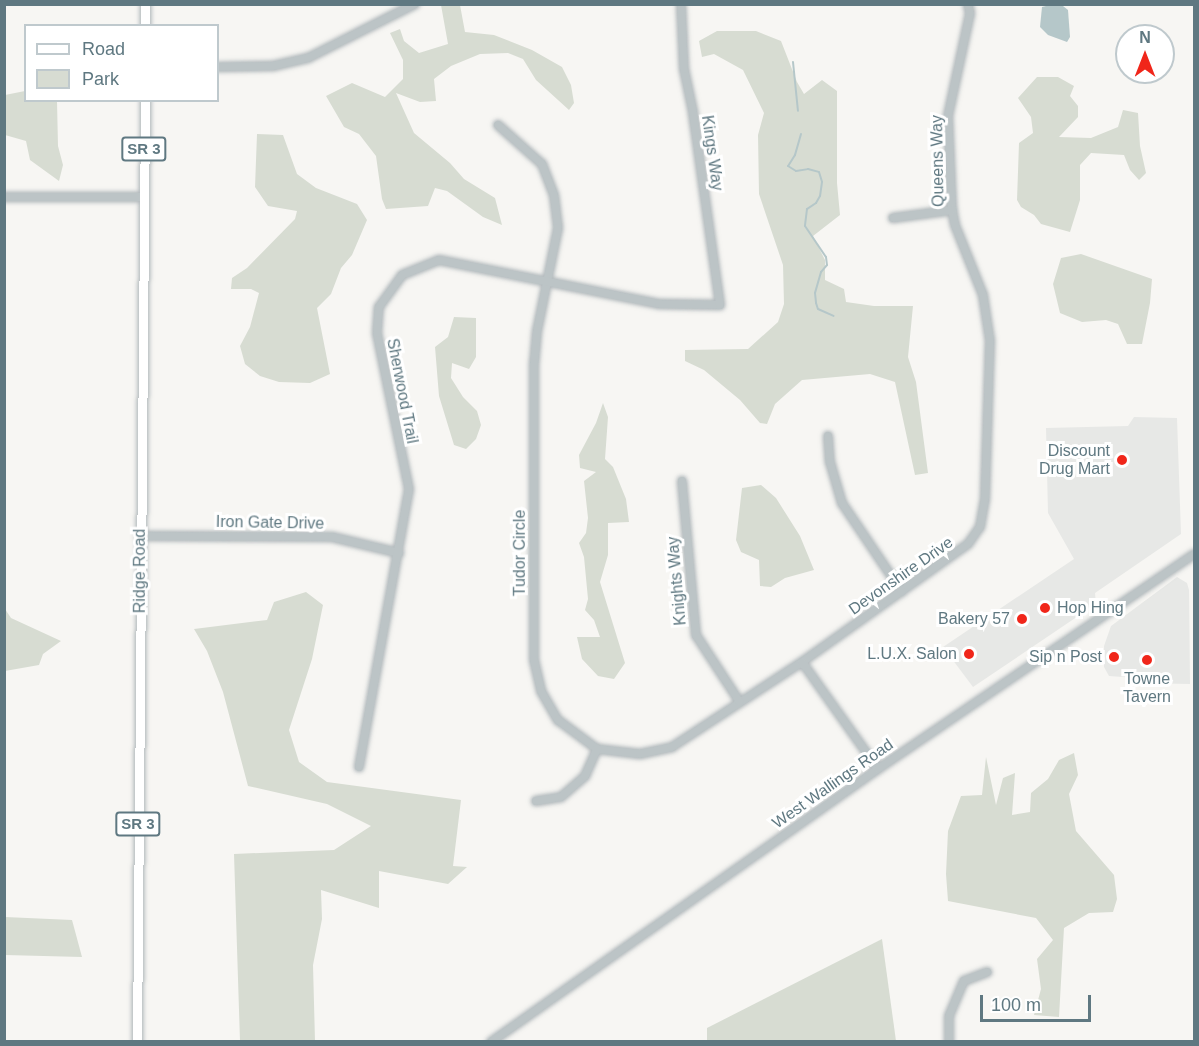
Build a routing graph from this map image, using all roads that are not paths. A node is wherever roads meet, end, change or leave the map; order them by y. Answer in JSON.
{"nodes":[{"id":1,"x":145,"y":4,"type":"edge"},
{"id":2,"x":415,"y":4,"type":"edge"},
{"id":3,"x":681,"y":4,"type":"edge"},
{"id":4,"x":968,"y":4,"type":"edge"},
{"id":5,"x":145,"y":24,"type":"edge"},
{"id":6,"x":219,"y":67,"type":"edge"},
{"id":7,"x":145,"y":102,"type":"edge"},
{"id":8,"x":498,"y":125,"type":"dead end"},
{"id":9,"x":4,"y":197,"type":"edge"},
{"id":10,"x":142,"y":197,"type":"junction"},
{"id":11,"x":952,"y":210,"type":"junction"},
{"id":12,"x":893,"y":218,"type":"dead end"},
{"id":13,"x":547,"y":283,"type":"junction"},
{"id":14,"x":720,"y":304,"type":"joint"},
{"id":15,"x":986,"y":313,"type":"joint"},
{"id":16,"x":828,"y":436,"type":"dead end"},
{"id":17,"x":682,"y":482,"type":"dead end"},
{"id":18,"x":140,"y":536,"type":"junction"},
{"id":19,"x":399,"y":553,"type":"junction"},
{"id":20,"x":1194,"y":554,"type":"edge"},
{"id":21,"x":902,"y":592,"type":"junction"},
{"id":22,"x":802,"y":662,"type":"junction"},
{"id":23,"x":739,"y":701,"type":"junction"},
{"id":24,"x":597,"y":749,"type":"junction"},
{"id":25,"x":359,"y":767,"type":"dead end"},
{"id":26,"x":878,"y":769,"type":"junction"},
{"id":27,"x":536,"y":801,"type":"dead end"},
{"id":28,"x":987,"y":972,"type":"dead end"},
{"id":29,"x":137,"y":1041,"type":"edge"},
{"id":30,"x":491,"y":1041,"type":"edge"},
{"id":31,"x":949,"y":1041,"type":"edge"}],
"edges":[{"from":1,"to":5,"type":"main road"},
{"from":2,"to":6,"type":"street"},
{"from":3,"to":14,"type":"street","name":"Kings Way"},
{"from":4,"to":11,"type":"street","name":"Queens Way"},
{"from":7,"to":10,"type":"main road","name":"Ridge Road","number":"SR 3"},
{"from":8,"to":13,"type":"street","name":"Tudor Circle"},
{"from":9,"to":10,"type":"street"},
{"from":10,"to":18,"type":"main road","name":"Ridge Road","number":"SR 3"},
{"from":11,"to":12,"type":"street"},
{"from":11,"to":15,"type":"street","name":"Queens Way"},
{"from":13,"to":14,"type":"street","name":"Sherwood Trail"},
{"from":13,"to":19,"type":"street","name":"Sherwood Trail"},
{"from":13,"to":24,"type":"street","name":"Tudor Circle"},
{"from":15,"to":21,"type":"street","name":"Devonshire Drive"},
{"from":16,"to":21,"type":"street"},
{"from":17,"to":23,"type":"street","name":"Knights Way"},
{"from":18,"to":19,"type":"street","name":"Iron Gate Drive"},
{"from":18,"to":29,"type":"main road","name":"Ridge Road","number":"SR 3"},
{"from":19,"to":25,"type":"street","name":"Sherwood Trail"},
{"from":20,"to":26,"type":"street","name":"West Wallings Road"},
{"from":21,"to":22,"type":"street","name":"Devonshire Drive"},
{"from":22,"to":23,"type":"street"},
{"from":22,"to":26,"type":"street"},
{"from":23,"to":24,"type":"street"},
{"from":24,"to":27,"type":"street"},
{"from":26,"to":30,"type":"street","name":"West Wallings Road"},
{"from":28,"to":31,"type":"street"}]}
